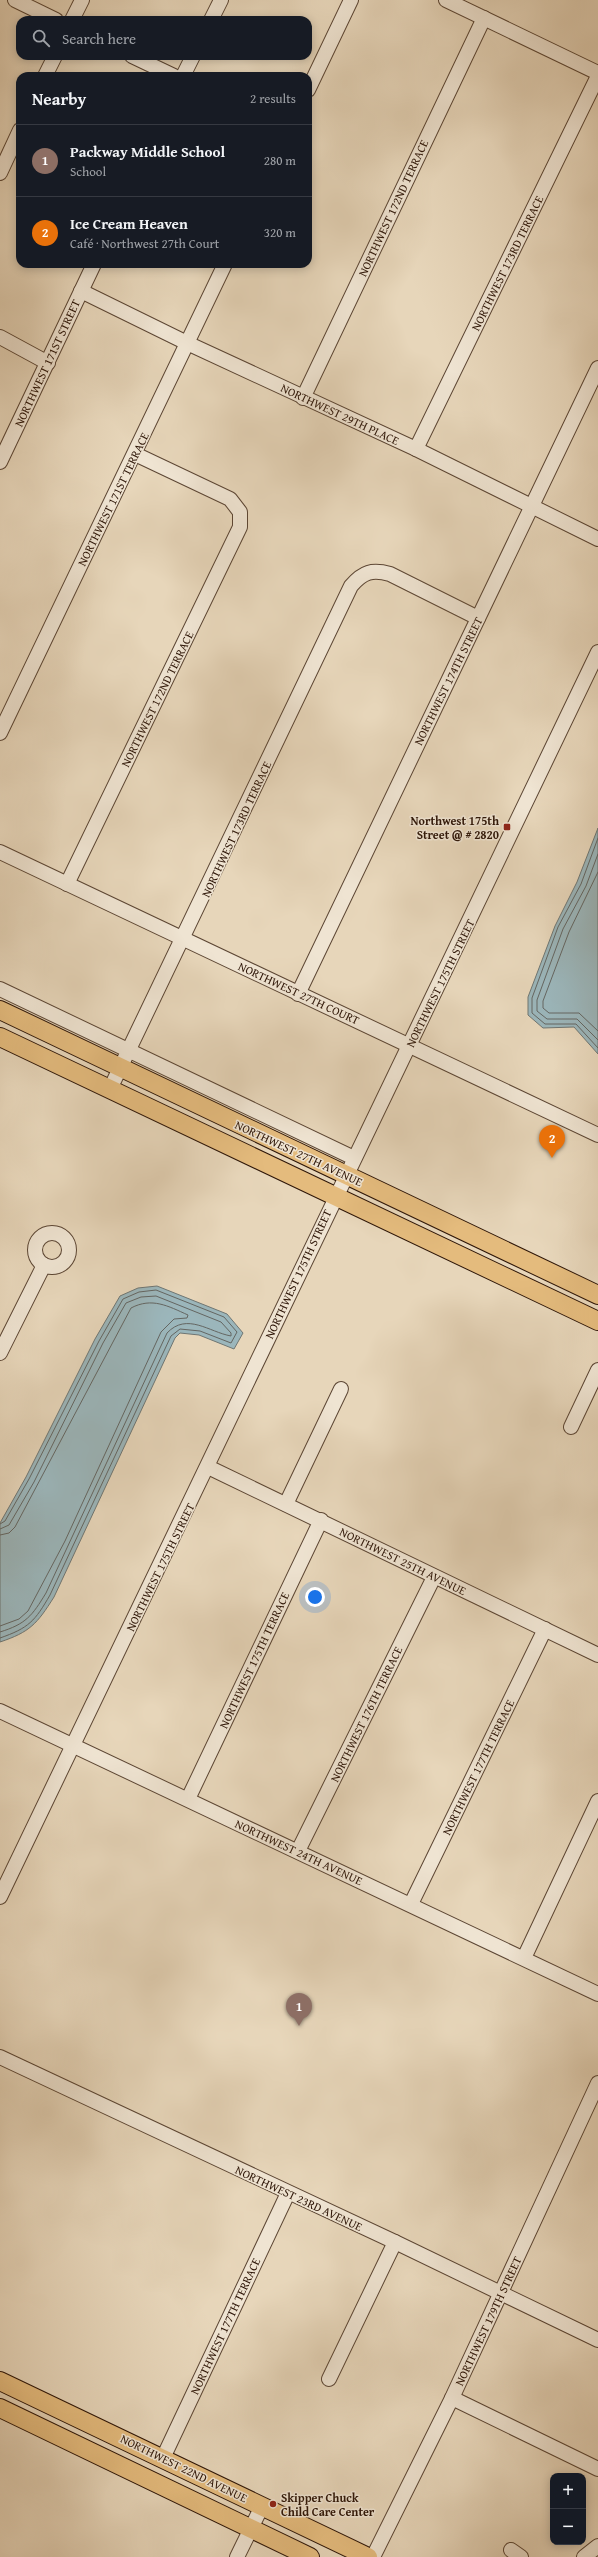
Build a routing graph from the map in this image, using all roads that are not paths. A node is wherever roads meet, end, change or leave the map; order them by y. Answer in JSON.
{"nodes":[{"id":1,"x":15,"y":0,"type":"edge"},
{"id":2,"x":82,"y":0,"type":"edge"},
{"id":3,"x":221,"y":0,"type":"edge"},
{"id":4,"x":351,"y":0,"type":"edge"},
{"id":5,"x":446,"y":0,"type":"edge"},
{"id":6,"x":48,"y":16,"type":"edge"},
{"id":7,"x":74,"y":16,"type":"edge"},
{"id":8,"x":213,"y":16,"type":"edge"},
{"id":9,"x":484,"y":18,"type":"junction"},
{"id":10,"x":53,"y":60,"type":"edge"},
{"id":11,"x":140,"y":60,"type":"edge"},
{"id":12,"x":191,"y":60,"type":"edge"},
{"id":13,"x":47,"y":72,"type":"edge"},
{"id":14,"x":166,"y":72,"type":"edge"},
{"id":15,"x":185,"y":72,"type":"edge"},
{"id":16,"x":598,"y":73,"type":"edge"},
{"id":17,"x":598,"y":76,"type":"edge"},
{"id":18,"x":312,"y":82,"type":"edge"},
{"id":19,"x":16,"y":138,"type":"edge"},
{"id":20,"x":0,"y":172,"type":"edge"},
{"id":21,"x":92,"y":268,"type":"edge"},
{"id":22,"x":223,"y":268,"type":"edge"},
{"id":23,"x":81,"y":291,"type":"junction"},
{"id":24,"x":0,"y":337,"type":"edge"},
{"id":25,"x":187,"y":343,"type":"junction"},
{"id":26,"x":48,"y":363,"type":"junction"},
{"id":27,"x":598,"y":368,"type":"edge"},
{"id":28,"x":303,"y":398,"type":"junction"},
{"id":29,"x":416,"y":449,"type":"junction"},
{"id":30,"x":135,"y":454,"type":"junction"},
{"id":31,"x":0,"y":462,"type":"edge"},
{"id":32,"x":532,"y":506,"type":"junction"},
{"id":33,"x":598,"y":539,"type":"edge"},
{"id":34,"x":478,"y":618,"type":"junction"},
{"id":35,"x":598,"y":652,"type":"edge"},
{"id":36,"x":0,"y":734,"type":"edge"},
{"id":37,"x":0,"y":852,"type":"edge"},
{"id":38,"x":67,"y":884,"type":"junction"},
{"id":39,"x":184,"y":939,"type":"junction"},
{"id":40,"x":0,"y":989,"type":"edge"},
{"id":41,"x":298,"y":994,"type":"junction"},
{"id":42,"x":0,"y":1010,"type":"edge"},
{"id":43,"x":0,"y":1037,"type":"edge"},
{"id":44,"x":410,"y":1046,"type":"junction"},
{"id":45,"x":129,"y":1051,"type":"junction"},
{"id":46,"x":121,"y":1068,"type":"junction"},
{"id":47,"x":110,"y":1089,"type":"junction"},
{"id":48,"x":598,"y":1135,"type":"edge"},
{"id":49,"x":354,"y":1158,"type":"junction"},
{"id":50,"x":346,"y":1174,"type":"junction"},
{"id":51,"x":335,"y":1196,"type":"junction"},
{"id":52,"x":44,"y":1265,"type":"dead end"},
{"id":53,"x":598,"y":1295,"type":"edge"},
{"id":54,"x":598,"y":1321,"type":"edge"},
{"id":55,"x":0,"y":1353,"type":"edge"},
{"id":56,"x":598,"y":1370,"type":"edge"},
{"id":57,"x":341,"y":1389,"type":"dead end"},
{"id":58,"x":571,"y":1427,"type":"dead end"},
{"id":59,"x":208,"y":1467,"type":"junction"},
{"id":60,"x":286,"y":1504,"type":"junction"},
{"id":61,"x":321,"y":1520,"type":"junction"},
{"id":62,"x":434,"y":1576,"type":"junction"},
{"id":63,"x":545,"y":1629,"type":"junction"},
{"id":64,"x":598,"y":1655,"type":"edge"},
{"id":65,"x":0,"y":1711,"type":"edge"},
{"id":66,"x":74,"y":1745,"type":"junction"},
{"id":67,"x":188,"y":1799,"type":"junction"},
{"id":68,"x":598,"y":1802,"type":"edge"},
{"id":69,"x":298,"y":1852,"type":"junction"},
{"id":70,"x":0,"y":1898,"type":"edge"},
{"id":71,"x":411,"y":1904,"type":"junction"},
{"id":72,"x":524,"y":1958,"type":"junction"},
{"id":73,"x":598,"y":1994,"type":"edge"},
{"id":74,"x":0,"y":2057,"type":"edge"},
{"id":75,"x":598,"y":2082,"type":"edge"},
{"id":76,"x":288,"y":2193,"type":"junction"},
{"id":77,"x":395,"y":2242,"type":"junction"},
{"id":78,"x":501,"y":2292,"type":"junction"},
{"id":79,"x":598,"y":2340,"type":"edge"},
{"id":80,"x":330,"y":2379,"type":"dead end"},
{"id":81,"x":0,"y":2381,"type":"edge"},
{"id":82,"x":452,"y":2398,"type":"junction"},
{"id":83,"x":0,"y":2408,"type":"edge"},
{"id":84,"x":163,"y":2458,"type":"junction"},
{"id":85,"x":598,"y":2469,"type":"edge"},
{"id":86,"x":262,"y":2506,"type":"junction"},
{"id":87,"x":251,"y":2529,"type":"junction"},
{"id":88,"x":598,"y":2546,"type":"edge"},
{"id":89,"x":237,"y":2557,"type":"edge"},
{"id":90,"x":310,"y":2557,"type":"edge"},
{"id":91,"x":368,"y":2557,"type":"edge"},
{"id":92,"x":373,"y":2557,"type":"edge"},
{"id":93,"x":584,"y":2557,"type":"edge"}],
"edges":[{"from":1,"to":6,"type":"street"},
{"from":2,"to":7,"type":"street"},
{"from":3,"to":8,"type":"street"},
{"from":4,"to":18,"type":"street"},
{"from":5,"to":9,"type":"street"},
{"from":9,"to":16,"type":"street"},
{"from":9,"to":28,"type":"street","name":"NORTHWEST 172ND TERRACE"},
{"from":10,"to":13,"type":"street"},
{"from":11,"to":14,"type":"street"},
{"from":12,"to":15,"type":"street"},
{"from":17,"to":29,"type":"street","name":"NORTHWEST 173RD TERRACE"},
{"from":19,"to":20,"type":"street"},
{"from":21,"to":23,"type":"street","name":"NORTHWEST 171ST STREET"},
{"from":22,"to":25,"type":"street","name":"NORTHWEST 171ST TERRACE"},
{"from":23,"to":25,"type":"street","name":"NORTHWEST 29TH PLACE"},
{"from":23,"to":26,"type":"street","name":"NORTHWEST 171ST STREET"},
{"from":24,"to":26,"type":"street"},
{"from":25,"to":28,"type":"street","name":"NORTHWEST 29TH PLACE"},
{"from":25,"to":30,"type":"street","name":"NORTHWEST 171ST TERRACE"},
{"from":26,"to":31,"type":"street","name":"NORTHWEST 171ST STREET"},
{"from":27,"to":32,"type":"street","name":"NORTHWEST 174TH STREET"},
{"from":28,"to":29,"type":"street","name":"NORTHWEST 29TH PLACE"},
{"from":29,"to":32,"type":"street","name":"NORTHWEST 29TH PLACE"},
{"from":30,"to":36,"type":"street","name":"NORTHWEST 171ST TERRACE"},
{"from":30,"to":38,"type":"street","name":"NORTHWEST 172ND TERRACE"},
{"from":32,"to":33,"type":"street","name":"NORTHWEST 29TH PLACE"},
{"from":32,"to":34,"type":"street","name":"NORTHWEST 174TH STREET"},
{"from":34,"to":39,"type":"street","name":"NORTHWEST 173RD TERRACE"},
{"from":34,"to":41,"type":"street","name":"NORTHWEST 174TH STREET"},
{"from":35,"to":44,"type":"street","name":"NORTHWEST 175TH STREET"},
{"from":37,"to":38,"type":"street","name":"NORTHWEST 27TH COURT"},
{"from":38,"to":39,"type":"street","name":"NORTHWEST 27TH COURT"},
{"from":39,"to":41,"type":"street","name":"NORTHWEST 27TH COURT"},
{"from":39,"to":45,"type":"street","name":"NORTHWEST 173RD TERRACE"},
{"from":40,"to":45,"type":"street"},
{"from":41,"to":44,"type":"street","name":"NORTHWEST 27TH COURT"},
{"from":42,"to":46,"type":"main road","name":"NORTHWEST 27TH AVENUE"},
{"from":43,"to":47,"type":"main road","name":"NORTHWEST 27TH AVENUE"},
{"from":44,"to":48,"type":"street","name":"NORTHWEST 27TH COURT"},
{"from":44,"to":49,"type":"street","name":"NORTHWEST 175TH STREET"},
{"from":45,"to":46,"type":"street","name":"NORTHWEST 173RD TERRACE"},
{"from":45,"to":49,"type":"street"},
{"from":46,"to":47,"type":"street","name":"NORTHWEST 173RD TERRACE"},
{"from":46,"to":50,"type":"main road","name":"NORTHWEST 27TH AVENUE"},
{"from":47,"to":51,"type":"main road","name":"NORTHWEST 27TH AVENUE"},
{"from":49,"to":50,"type":"street","name":"NORTHWEST 175TH STREET"},
{"from":50,"to":51,"type":"street","name":"NORTHWEST 175TH STREET"},
{"from":50,"to":53,"type":"main road","name":"NORTHWEST 27TH AVENUE"},
{"from":51,"to":54,"type":"main road","name":"NORTHWEST 27TH AVENUE"},
{"from":51,"to":59,"type":"street","name":"NORTHWEST 175TH STREET"},
{"from":52,"to":55,"type":"street"},
{"from":56,"to":58,"type":"street"},
{"from":57,"to":60,"type":"street"},
{"from":59,"to":60,"type":"street","name":"NORTHWEST 25TH AVENUE"},
{"from":59,"to":66,"type":"street","name":"NORTHWEST 175TH STREET"},
{"from":60,"to":61,"type":"street","name":"NORTHWEST 25TH AVENUE"},
{"from":61,"to":62,"type":"street","name":"NORTHWEST 25TH AVENUE"},
{"from":61,"to":67,"type":"street","name":"NORTHWEST 175TH TERRACE"},
{"from":62,"to":63,"type":"street","name":"NORTHWEST 25TH AVENUE"},
{"from":62,"to":69,"type":"street","name":"NORTHWEST 176TH TERRACE"},
{"from":63,"to":64,"type":"street","name":"NORTHWEST 25TH AVENUE"},
{"from":63,"to":71,"type":"street","name":"NORTHWEST 177TH TERRACE"},
{"from":65,"to":66,"type":"street","name":"NORTHWEST 24TH AVENUE"},
{"from":66,"to":67,"type":"street","name":"NORTHWEST 24TH AVENUE"},
{"from":66,"to":70,"type":"street","name":"NORTHWEST 175TH STREET"},
{"from":67,"to":69,"type":"street","name":"NORTHWEST 24TH AVENUE"},
{"from":68,"to":72,"type":"street"},
{"from":69,"to":71,"type":"street","name":"NORTHWEST 24TH AVENUE"},
{"from":71,"to":72,"type":"street","name":"NORTHWEST 24TH AVENUE"},
{"from":72,"to":73,"type":"street","name":"NORTHWEST 24TH AVENUE"},
{"from":74,"to":76,"type":"street","name":"NORTHWEST 23RD AVENUE"},
{"from":75,"to":78,"type":"street","name":"NORTHWEST 179TH STREET"},
{"from":76,"to":77,"type":"street","name":"NORTHWEST 23RD AVENUE"},
{"from":76,"to":84,"type":"street","name":"NORTHWEST 177TH TERRACE"},
{"from":77,"to":78,"type":"street","name":"NORTHWEST 23RD AVENUE"},
{"from":77,"to":80,"type":"street"},
{"from":78,"to":79,"type":"street","name":"NORTHWEST 23RD AVENUE"},
{"from":78,"to":82,"type":"street","name":"NORTHWEST 179TH STREET"},
{"from":81,"to":84,"type":"main road","name":"NORTHWEST 22ND AVENUE"},
{"from":82,"to":85,"type":"street"},
{"from":82,"to":92,"type":"street","name":"NORTHWEST 179TH STREET"},
{"from":83,"to":87,"type":"main road","name":"NORTHWEST 22ND AVENUE"},
{"from":84,"to":86,"type":"main road","name":"NORTHWEST 22ND AVENUE"},
{"from":86,"to":87,"type":"street"},
{"from":86,"to":91,"type":"main road","name":"NORTHWEST 22ND AVENUE"},
{"from":87,"to":89,"type":"street"},
{"from":87,"to":90,"type":"main road","name":"NORTHWEST 22ND AVENUE"},
{"from":88,"to":93,"type":"street"}]}
